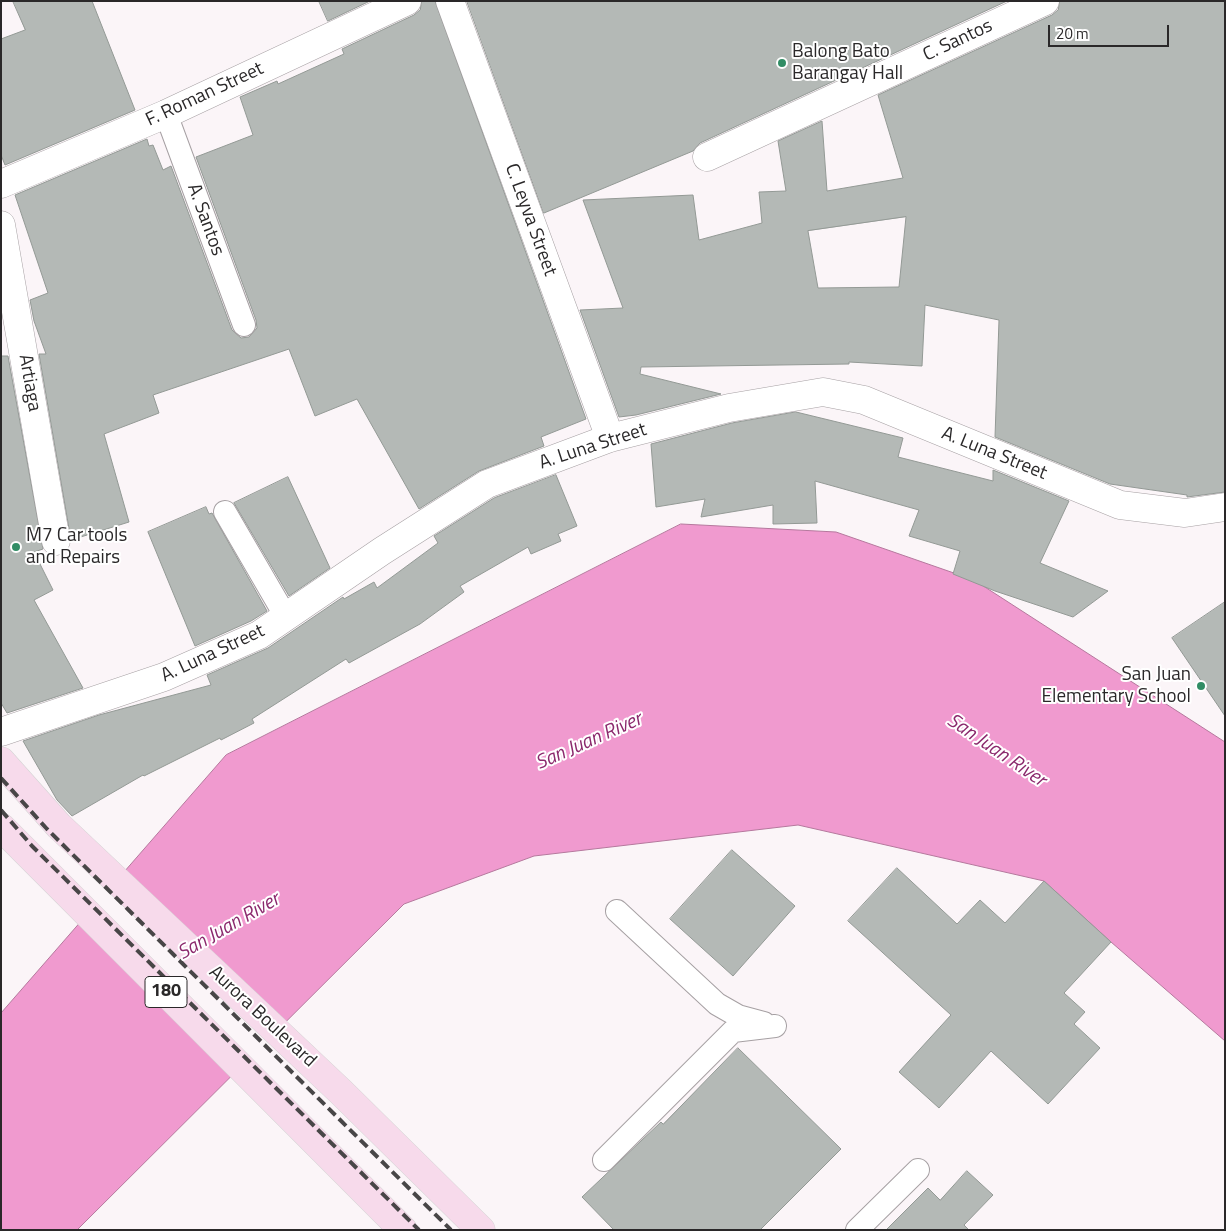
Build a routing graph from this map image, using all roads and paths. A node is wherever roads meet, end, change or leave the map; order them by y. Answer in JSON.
{"nodes":[{"id":1,"x":407,"y":1,"type":"edge"},
{"id":2,"x":450,"y":1,"type":"edge"},
{"id":3,"x":1045,"y":1,"type":"edge"},
{"id":4,"x":166,"y":114,"type":"junction"},
{"id":5,"x":707,"y":157,"type":"dead end"},
{"id":6,"x":1,"y":184,"type":"edge"},
{"id":7,"x":1,"y":225,"type":"edge"},
{"id":8,"x":244,"y":325,"type":"dead end"},
{"id":9,"x":610,"y":438,"type":"junction"},
{"id":10,"x":1225,"y":507,"type":"edge"},
{"id":11,"x":225,"y":512,"type":"dead end"},
{"id":12,"x":56,"y":541,"type":"dead end"},
{"id":13,"x":286,"y":617,"type":"junction"},
{"id":14,"x":1,"y":732,"type":"edge"},
{"id":15,"x":1,"y":761,"type":"edge"},
{"id":16,"x":1,"y":827,"type":"edge"},
{"id":17,"x":617,"y":911,"type":"dead end"},
{"id":18,"x":604,"y":1160,"type":"dead end"},
{"id":19,"x":918,"y":1170,"type":"dead end"},
{"id":20,"x":403,"y":1230,"type":"edge"},
{"id":21,"x":481,"y":1230,"type":"edge"},
{"id":22,"x":857,"y":1230,"type":"edge"}],
"edges":[{"from":1,"to":4,"type":"street","name":"F. Roman Street"},
{"from":2,"to":9,"type":"street","name":"C. Leyva Street"},
{"from":3,"to":5,"type":"street","name":"C. Santos"},
{"from":4,"to":6,"type":"street","name":"F. Roman Street"},
{"from":4,"to":8,"type":"lane","name":"A. Santos"},
{"from":7,"to":12,"type":"street","name":"Artiaga"},
{"from":9,"to":10,"type":"street","name":"A. Luna Street"},
{"from":9,"to":13,"type":"street","name":"A. Luna Street"},
{"from":11,"to":13,"type":"lane"},
{"from":13,"to":14,"type":"street","name":"A. Luna Street"},
{"from":15,"to":21,"type":"main road","name":"Aurora Boulevard","number":"180"},
{"from":16,"to":20,"type":"main road","number":"180"},
{"from":17,"to":18,"type":"lane"},
{"from":19,"to":22,"type":"lane"}]}
